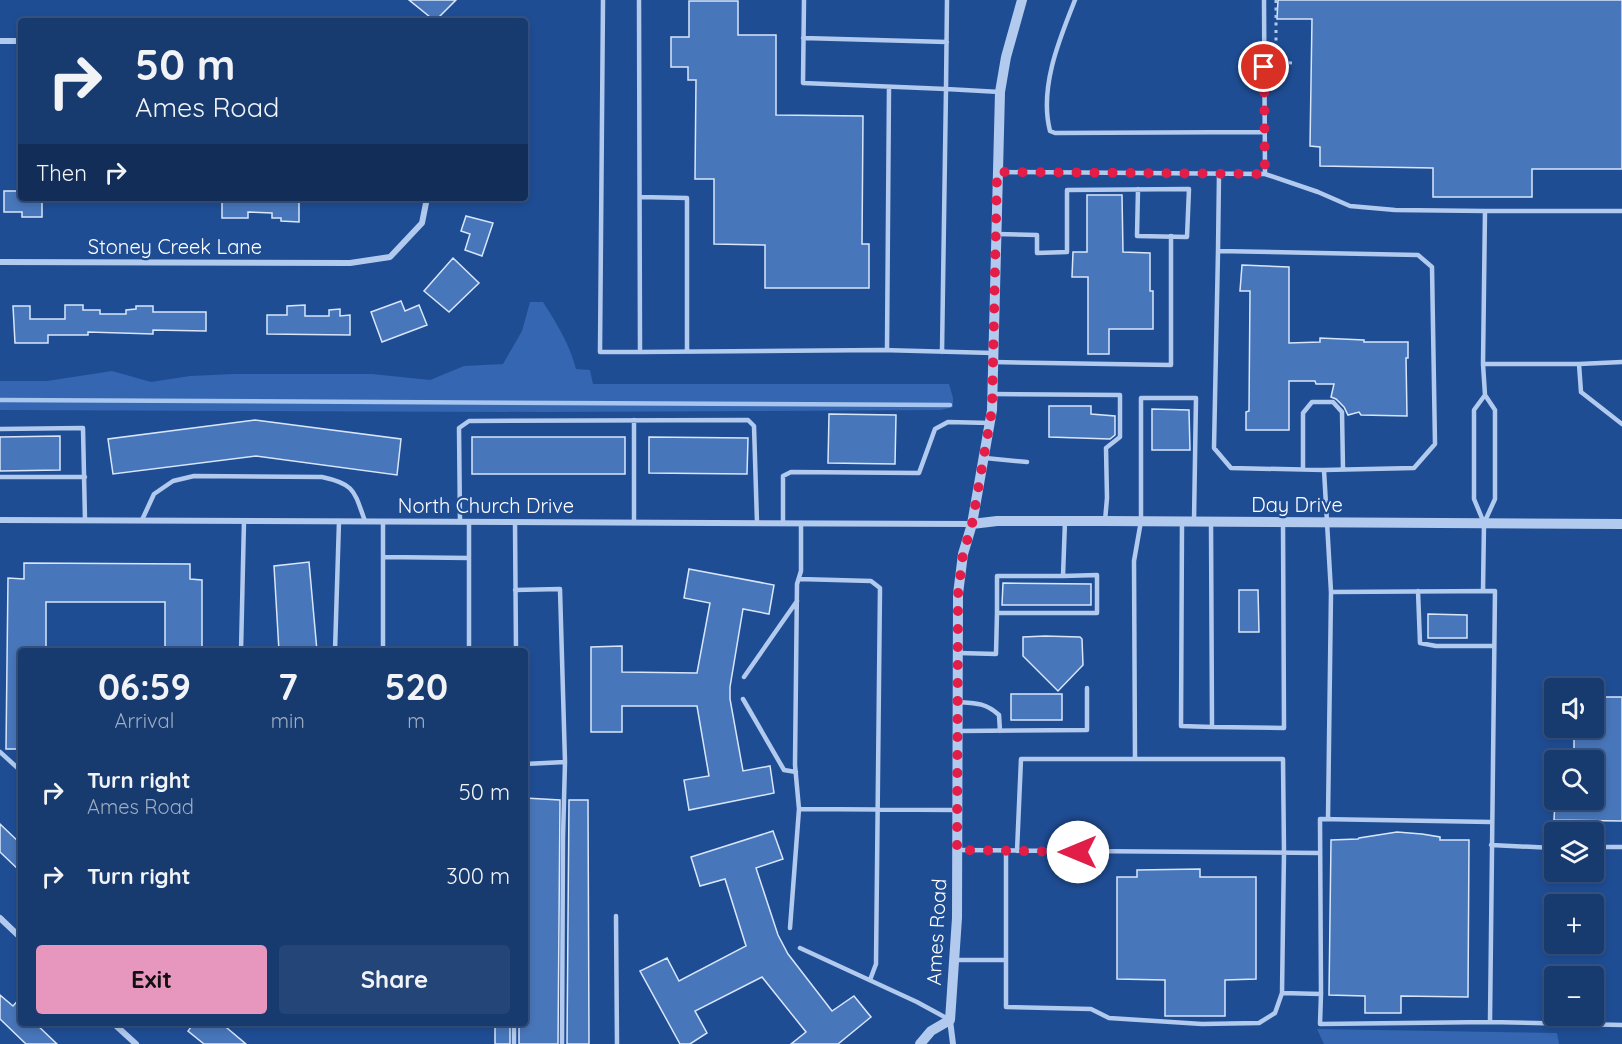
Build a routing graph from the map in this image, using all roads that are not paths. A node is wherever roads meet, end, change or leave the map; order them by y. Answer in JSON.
{"nodes":[{"id":1,"x":603,"y":0,"type":"edge"},
{"id":2,"x":639,"y":0,"type":"edge"},
{"id":3,"x":804,"y":0,"type":"edge"},
{"id":4,"x":947,"y":0,"type":"edge"},
{"id":5,"x":1022,"y":0,"type":"edge"},
{"id":6,"x":1075,"y":0,"type":"edge"},
{"id":7,"x":1263,"y":0,"type":"edge"},
{"id":8,"x":803,"y":38,"type":"junction"},
{"id":9,"x":0,"y":41,"type":"edge"},
{"id":10,"x":18,"y":41,"type":"edge"},
{"id":11,"x":947,"y":42,"type":"junction"},
{"id":12,"x":889,"y":87,"type":"junction"},
{"id":13,"x":946,"y":89,"type":"junction"},
{"id":14,"x":1000,"y":92,"type":"junction"},
{"id":15,"x":1265,"y":132,"type":"junction"},
{"id":16,"x":997,"y":172,"type":"junction"},
{"id":17,"x":1219,"y":174,"type":"junction"},
{"id":18,"x":1265,"y":174,"type":"junction"},
{"id":19,"x":1138,"y":189,"type":"junction"},
{"id":20,"x":640,"y":197,"type":"junction"},
{"id":21,"x":426,"y":201,"type":"edge"},
{"id":22,"x":1485,"y":211,"type":"junction"},
{"id":23,"x":1622,"y":211,"type":"edge"},
{"id":24,"x":996,"y":233,"type":"junction"},
{"id":25,"x":1172,"y":237,"type":"junction"},
{"id":26,"x":1218,"y":251,"type":"junction"},
{"id":27,"x":0,"y":262,"type":"edge"},
{"id":28,"x":640,"y":351,"type":"junction"},
{"id":29,"x":687,"y":351,"type":"junction"},
{"id":30,"x":886,"y":351,"type":"junction"},
{"id":31,"x":942,"y":352,"type":"junction"},
{"id":32,"x":993,"y":357,"type":"junction"},
{"id":33,"x":1622,"y":362,"type":"edge"},
{"id":34,"x":1483,"y":364,"type":"junction"},
{"id":35,"x":1580,"y":364,"type":"junction"},
{"id":36,"x":992,"y":394,"type":"junction"},
{"id":37,"x":1485,"y":395,"type":"junction"},
{"id":38,"x":634,"y":420,"type":"junction"},
{"id":39,"x":990,"y":423,"type":"junction"},
{"id":40,"x":1622,"y":424,"type":"edge"},
{"id":41,"x":0,"y":429,"type":"edge"},
{"id":42,"x":984,"y":458,"type":"junction"},
{"id":43,"x":1027,"y":462,"type":"dead end"},
{"id":44,"x":1302,"y":469,"type":"junction"},
{"id":45,"x":1343,"y":469,"type":"junction"},
{"id":46,"x":1324,"y":470,"type":"junction"},
{"id":47,"x":0,"y":477,"type":"edge"},
{"id":48,"x":85,"y":477,"type":"junction"},
{"id":49,"x":0,"y":520,"type":"edge"},
{"id":50,"x":85,"y":520,"type":"junction"},
{"id":51,"x":142,"y":520,"type":"junction"},
{"id":52,"x":1105,"y":520,"type":"junction"},
{"id":53,"x":244,"y":521,"type":"junction"},
{"id":54,"x":339,"y":521,"type":"junction"},
{"id":55,"x":365,"y":521,"type":"junction"},
{"id":56,"x":1065,"y":521,"type":"junction"},
{"id":57,"x":1141,"y":521,"type":"junction"},
{"id":58,"x":1182,"y":521,"type":"junction"},
{"id":59,"x":383,"y":522,"type":"junction"},
{"id":60,"x":460,"y":522,"type":"junction"},
{"id":61,"x":469,"y":522,"type":"junction"},
{"id":62,"x":515,"y":522,"type":"junction"},
{"id":63,"x":1194,"y":522,"type":"junction"},
{"id":64,"x":1211,"y":522,"type":"junction"},
{"id":65,"x":1283,"y":522,"type":"junction"},
{"id":66,"x":634,"y":523,"type":"junction"},
{"id":67,"x":757,"y":523,"type":"junction"},
{"id":68,"x":783,"y":523,"type":"junction"},
{"id":69,"x":801,"y":523,"type":"junction"},
{"id":70,"x":1326,"y":523,"type":"junction"},
{"id":71,"x":1484,"y":523,"type":"junction"},
{"id":72,"x":972,"y":524,"type":"junction"},
{"id":73,"x":1622,"y":524,"type":"edge"},
{"id":74,"x":383,"y":557,"type":"junction"},
{"id":75,"x":469,"y":558,"type":"junction"},
{"id":76,"x":1063,"y":576,"type":"junction"},
{"id":77,"x":799,"y":579,"type":"junction"},
{"id":78,"x":515,"y":590,"type":"junction"},
{"id":79,"x":1418,"y":591,"type":"junction"},
{"id":80,"x":1483,"y":591,"type":"junction"},
{"id":81,"x":1330,"y":592,"type":"junction"},
{"id":82,"x":797,"y":601,"type":"junction"},
{"id":83,"x":997,"y":613,"type":"junction"},
{"id":84,"x":1494,"y":646,"type":"junction"},
{"id":85,"x":241,"y":648,"type":"edge"},
{"id":86,"x":335,"y":648,"type":"edge"},
{"id":87,"x":383,"y":648,"type":"edge"},
{"id":88,"x":469,"y":648,"type":"edge"},
{"id":89,"x":516,"y":648,"type":"edge"},
{"id":90,"x":957,"y":653,"type":"junction"},
{"id":91,"x":744,"y":678,"type":"dead end"},
{"id":92,"x":1087,"y":688,"type":"dead end"},
{"id":93,"x":743,"y":699,"type":"dead end"},
{"id":94,"x":957,"y":702,"type":"junction"},
{"id":95,"x":1212,"y":727,"type":"junction"},
{"id":96,"x":956,"y":731,"type":"junction"},
{"id":97,"x":1000,"y":731,"type":"junction"},
{"id":98,"x":0,"y":752,"type":"edge"},
{"id":99,"x":1135,"y":759,"type":"junction"},
{"id":100,"x":565,"y":762,"type":"junction"},
{"id":101,"x":528,"y":764,"type":"edge"},
{"id":102,"x":18,"y":768,"type":"edge"},
{"id":103,"x":796,"y":772,"type":"junction"},
{"id":104,"x":799,"y":809,"type":"junction"},
{"id":105,"x":878,"y":809,"type":"junction"},
{"id":106,"x":957,"y":810,"type":"junction"},
{"id":107,"x":1328,"y":819,"type":"junction"},
{"id":108,"x":1491,"y":822,"type":"junction"},
{"id":109,"x":1491,"y":845,"type":"junction"},
{"id":110,"x":1622,"y":847,"type":"edge"},
{"id":111,"x":1544,"y":848,"type":"edge"},
{"id":112,"x":1604,"y":848,"type":"edge"},
{"id":113,"x":957,"y":850,"type":"junction"},
{"id":114,"x":1006,"y":851,"type":"junction"},
{"id":115,"x":1017,"y":851,"type":"junction"},
{"id":116,"x":1284,"y":852,"type":"junction"},
{"id":117,"x":1320,"y":853,"type":"junction"},
{"id":118,"x":616,"y":916,"type":"dead end"},
{"id":119,"x":0,"y":918,"type":"edge"},
{"id":120,"x":790,"y":928,"type":"dead end"},
{"id":121,"x":18,"y":935,"type":"edge"},
{"id":122,"x":801,"y":948,"type":"dead end"},
{"id":123,"x":954,"y":960,"type":"junction"},
{"id":124,"x":1006,"y":960,"type":"junction"},
{"id":125,"x":870,"y":980,"type":"junction"},
{"id":126,"x":1282,"y":993,"type":"junction"},
{"id":127,"x":1321,"y":994,"type":"junction"},
{"id":128,"x":950,"y":1020,"type":"junction"},
{"id":129,"x":1490,"y":1022,"type":"junction"},
{"id":130,"x":1622,"y":1025,"type":"edge"},
{"id":131,"x":116,"y":1026,"type":"edge"},
{"id":132,"x":514,"y":1026,"type":"edge"},
{"id":133,"x":136,"y":1044,"type":"edge"},
{"id":134,"x":514,"y":1044,"type":"edge"},
{"id":135,"x":562,"y":1044,"type":"edge"},
{"id":136,"x":617,"y":1044,"type":"edge"},
{"id":137,"x":920,"y":1044,"type":"edge"},
{"id":138,"x":953,"y":1044,"type":"edge"}],
"edges":[{"from":1,"to":28,"type":"lane"},
{"from":2,"to":20,"type":"lane"},
{"from":3,"to":8,"type":"lane"},
{"from":4,"to":11,"type":"lane"},
{"from":5,"to":14,"type":"street","name":"Ames Road"},
{"from":6,"to":15,"type":"lane"},
{"from":7,"to":15,"type":"lane"},
{"from":8,"to":11,"type":"lane"},
{"from":8,"to":12,"type":"lane"},
{"from":9,"to":10,"type":"street"},
{"from":11,"to":13,"type":"lane"},
{"from":12,"to":13,"type":"lane"},
{"from":12,"to":30,"type":"lane"},
{"from":13,"to":14,"type":"lane"},
{"from":13,"to":31,"type":"lane"},
{"from":14,"to":16,"type":"street","name":"Ames Road"},
{"from":15,"to":18,"type":"lane"},
{"from":16,"to":17,"type":"lane"},
{"from":16,"to":24,"type":"street","name":"Ames Road"},
{"from":17,"to":18,"type":"lane"},
{"from":17,"to":26,"type":"lane"},
{"from":18,"to":22,"type":"lane"},
{"from":19,"to":24,"type":"lane"},
{"from":19,"to":25,"type":"lane"},
{"from":19,"to":25,"type":"lane"},
{"from":20,"to":28,"type":"lane"},
{"from":20,"to":29,"type":"lane"},
{"from":21,"to":27,"type":"street","name":"Stoney Creek Lane"},
{"from":22,"to":23,"type":"lane"},
{"from":22,"to":34,"type":"lane"},
{"from":24,"to":32,"type":"street","name":"Ames Road"},
{"from":25,"to":32,"type":"lane"},
{"from":26,"to":44,"type":"lane"},
{"from":26,"to":45,"type":"lane"},
{"from":28,"to":29,"type":"lane"},
{"from":29,"to":30,"type":"lane"},
{"from":30,"to":31,"type":"lane"},
{"from":31,"to":32,"type":"lane"},
{"from":32,"to":36,"type":"street","name":"Ames Road"},
{"from":33,"to":35,"type":"lane"},
{"from":34,"to":35,"type":"lane"},
{"from":34,"to":37,"type":"lane"},
{"from":35,"to":40,"type":"lane"},
{"from":36,"to":39,"type":"street","name":"Ames Road"},
{"from":36,"to":52,"type":"lane"},
{"from":37,"to":71,"type":"lane"},
{"from":37,"to":71,"type":"lane"},
{"from":38,"to":60,"type":"lane"},
{"from":38,"to":66,"type":"lane"},
{"from":38,"to":67,"type":"lane"},
{"from":39,"to":42,"type":"street","name":"Ames Road"},
{"from":39,"to":68,"type":"lane"},
{"from":41,"to":48,"type":"lane"},
{"from":42,"to":43,"type":"lane"},
{"from":42,"to":72,"type":"street","name":"Ames Road"},
{"from":44,"to":45,"type":"lane"},
{"from":44,"to":46,"type":"lane"},
{"from":45,"to":46,"type":"lane"},
{"from":46,"to":70,"type":"lane"},
{"from":47,"to":48,"type":"lane"},
{"from":48,"to":50,"type":"lane"},
{"from":49,"to":50,"type":"street","name":"North Church Drive"},
{"from":50,"to":51,"type":"street","name":"North Church Drive"},
{"from":51,"to":53,"type":"street","name":"North Church Drive"},
{"from":51,"to":55,"type":"lane"},
{"from":52,"to":56,"type":"street","name":"Day Drive"},
{"from":52,"to":57,"type":"street","name":"Day Drive"},
{"from":53,"to":54,"type":"street","name":"North Church Drive"},
{"from":53,"to":85,"type":"lane"},
{"from":54,"to":55,"type":"street","name":"North Church Drive"},
{"from":54,"to":86,"type":"lane"},
{"from":55,"to":59,"type":"street","name":"North Church Drive"},
{"from":56,"to":72,"type":"street","name":"Day Drive"},
{"from":56,"to":76,"type":"lane"},
{"from":57,"to":58,"type":"street","name":"Day Drive"},
{"from":57,"to":63,"type":"lane"},
{"from":57,"to":99,"type":"lane"},
{"from":58,"to":63,"type":"street","name":"Day Drive"},
{"from":58,"to":95,"type":"lane"},
{"from":59,"to":60,"type":"street","name":"North Church Drive"},
{"from":59,"to":74,"type":"lane"},
{"from":60,"to":61,"type":"street","name":"North Church Drive"},
{"from":61,"to":62,"type":"street","name":"North Church Drive"},
{"from":61,"to":75,"type":"lane"},
{"from":62,"to":66,"type":"street","name":"North Church Drive"},
{"from":62,"to":78,"type":"lane"},
{"from":63,"to":64,"type":"street","name":"Day Drive"},
{"from":64,"to":65,"type":"street","name":"Day Drive"},
{"from":64,"to":95,"type":"lane"},
{"from":65,"to":70,"type":"street","name":"Day Drive"},
{"from":65,"to":95,"type":"lane"},
{"from":66,"to":67,"type":"street","name":"North Church Drive"},
{"from":67,"to":68,"type":"street","name":"North Church Drive"},
{"from":68,"to":69,"type":"street","name":"North Church Drive"},
{"from":69,"to":72,"type":"street","name":"North Church Drive"},
{"from":69,"to":77,"type":"lane"},
{"from":70,"to":71,"type":"street","name":"Day Drive"},
{"from":70,"to":81,"type":"lane"},
{"from":71,"to":73,"type":"street","name":"Day Drive"},
{"from":71,"to":80,"type":"lane"},
{"from":72,"to":90,"type":"street","name":"Ames Road"},
{"from":74,"to":75,"type":"lane"},
{"from":74,"to":87,"type":"lane"},
{"from":75,"to":88,"type":"lane"},
{"from":76,"to":83,"type":"lane"},
{"from":76,"to":83,"type":"lane"},
{"from":77,"to":82,"type":"lane"},
{"from":77,"to":105,"type":"lane"},
{"from":78,"to":89,"type":"lane"},
{"from":78,"to":100,"type":"lane"},
{"from":79,"to":80,"type":"lane"},
{"from":79,"to":81,"type":"lane"},
{"from":79,"to":84,"type":"lane"},
{"from":80,"to":84,"type":"lane"},
{"from":81,"to":107,"type":"lane"},
{"from":82,"to":91,"type":"lane"},
{"from":82,"to":103,"type":"lane"},
{"from":83,"to":90,"type":"lane"},
{"from":84,"to":108,"type":"lane"},
{"from":90,"to":94,"type":"street","name":"Ames Road"},
{"from":92,"to":97,"type":"lane"},
{"from":93,"to":103,"type":"lane"},
{"from":94,"to":96,"type":"street","name":"Ames Road"},
{"from":94,"to":97,"type":"lane"},
{"from":96,"to":97,"type":"lane"},
{"from":96,"to":106,"type":"street","name":"Ames Road"},
{"from":98,"to":102,"type":"lane"},
{"from":99,"to":115,"type":"lane"},
{"from":99,"to":116,"type":"lane"},
{"from":100,"to":101,"type":"lane"},
{"from":100,"to":135,"type":"lane"},
{"from":103,"to":104,"type":"lane"},
{"from":104,"to":105,"type":"lane"},
{"from":104,"to":120,"type":"lane"},
{"from":105,"to":106,"type":"lane"},
{"from":105,"to":125,"type":"lane"},
{"from":106,"to":113,"type":"street","name":"Ames Road"},
{"from":107,"to":108,"type":"lane"},
{"from":107,"to":117,"type":"lane"},
{"from":108,"to":109,"type":"lane"},
{"from":109,"to":111,"type":"lane"},
{"from":109,"to":129,"type":"lane"},
{"from":110,"to":112,"type":"lane"},
{"from":113,"to":114,"type":"lane"},
{"from":113,"to":123,"type":"street","name":"Ames Road"},
{"from":114,"to":115,"type":"lane"},
{"from":114,"to":124,"type":"lane"},
{"from":115,"to":116,"type":"lane"},
{"from":116,"to":117,"type":"lane"},
{"from":116,"to":126,"type":"lane"},
{"from":117,"to":127,"type":"lane"},
{"from":118,"to":136,"type":"lane"},
{"from":119,"to":121,"type":"street"},
{"from":122,"to":125,"type":"lane"},
{"from":123,"to":124,"type":"lane"},
{"from":123,"to":128,"type":"street","name":"Ames Road"},
{"from":124,"to":126,"type":"lane"},
{"from":125,"to":128,"type":"lane"},
{"from":126,"to":127,"type":"lane"},
{"from":127,"to":129,"type":"lane"},
{"from":128,"to":137,"type":"street"},
{"from":128,"to":138,"type":"street","name":"Ames Road"},
{"from":129,"to":130,"type":"lane"},
{"from":131,"to":133,"type":"street"},
{"from":132,"to":134,"type":"lane"}]}
